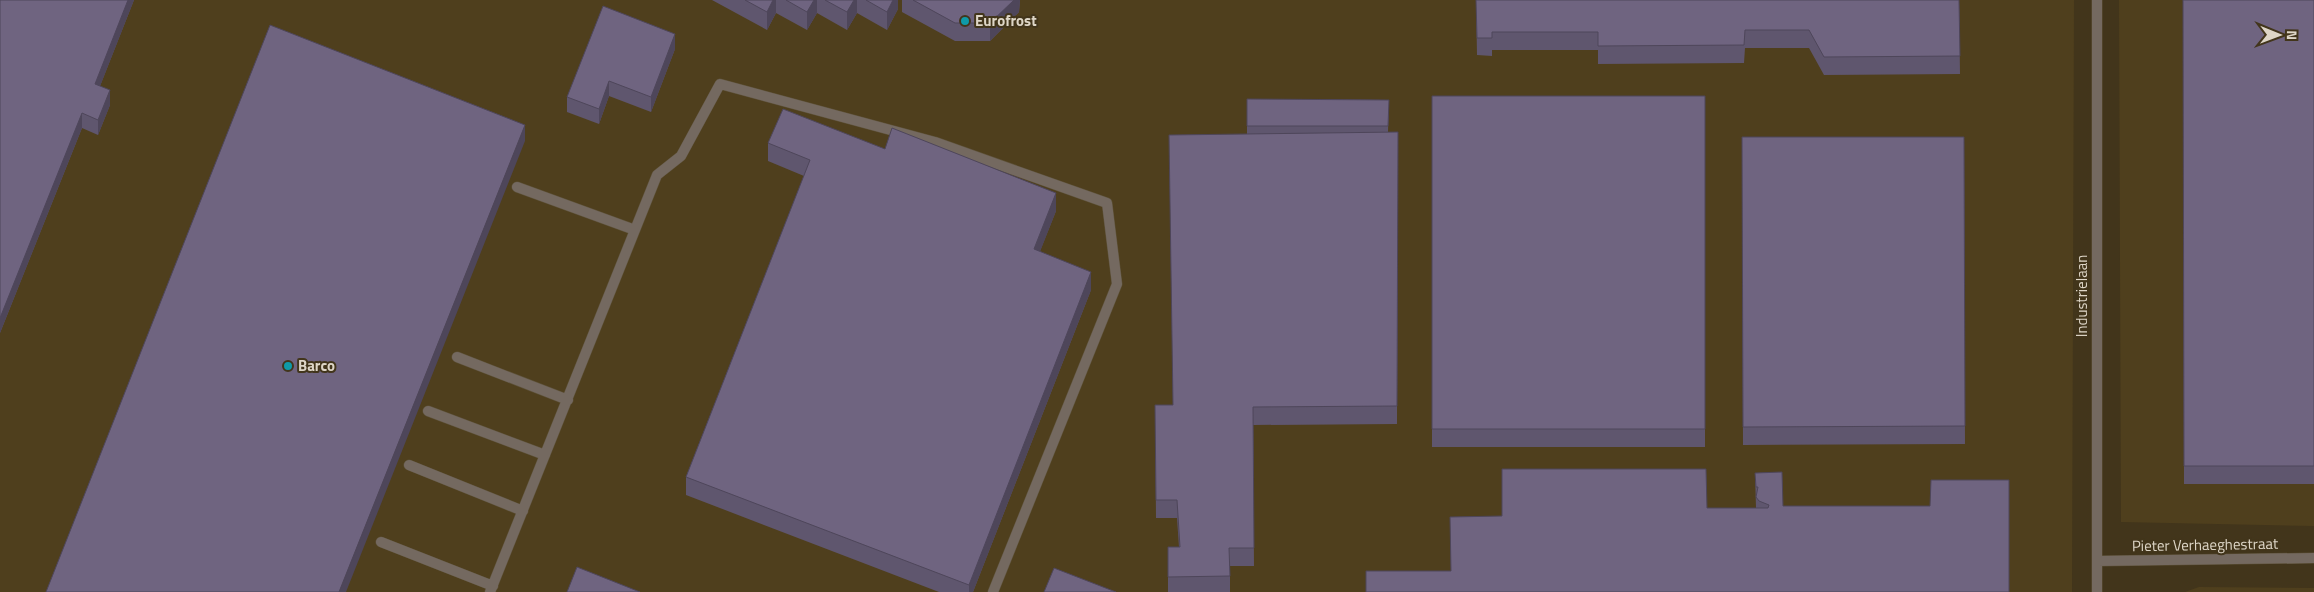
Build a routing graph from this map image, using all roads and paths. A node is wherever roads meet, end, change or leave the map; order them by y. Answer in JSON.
{"nodes":[{"id":1,"x":2097,"y":0,"type":"edge"},
{"id":2,"x":517,"y":187,"type":"dead end"},
{"id":3,"x":635,"y":230,"type":"junction"},
{"id":4,"x":457,"y":357,"type":"dead end"},
{"id":5,"x":568,"y":400,"type":"junction"},
{"id":6,"x":428,"y":411,"type":"dead end"},
{"id":7,"x":545,"y":455,"type":"junction"},
{"id":8,"x":408,"y":465,"type":"dead end"},
{"id":9,"x":523,"y":511,"type":"junction"},
{"id":10,"x":381,"y":542,"type":"dead end"},
{"id":11,"x":2314,"y":558,"type":"edge"},
{"id":12,"x":2097,"y":561,"type":"junction"},
{"id":13,"x":492,"y":589,"type":"edge"},
{"id":14,"x":993,"y":592,"type":"edge"},
{"id":15,"x":2097,"y":592,"type":"edge"}],
"edges":[{"from":1,"to":12,"type":"street","name":"Industrielaan"},
{"from":2,"to":3,"type":"street"},
{"from":3,"to":5,"type":"street"},
{"from":3,"to":14,"type":"street"},
{"from":4,"to":5,"type":"street"},
{"from":5,"to":7,"type":"street"},
{"from":6,"to":7,"type":"street"},
{"from":7,"to":9,"type":"street"},
{"from":8,"to":9,"type":"street"},
{"from":9,"to":13,"type":"street"},
{"from":10,"to":13,"type":"street"},
{"from":11,"to":12,"type":"street","name":"Pieter Verhaeghestraat"},
{"from":12,"to":15,"type":"street","name":"Industrielaan"}]}
